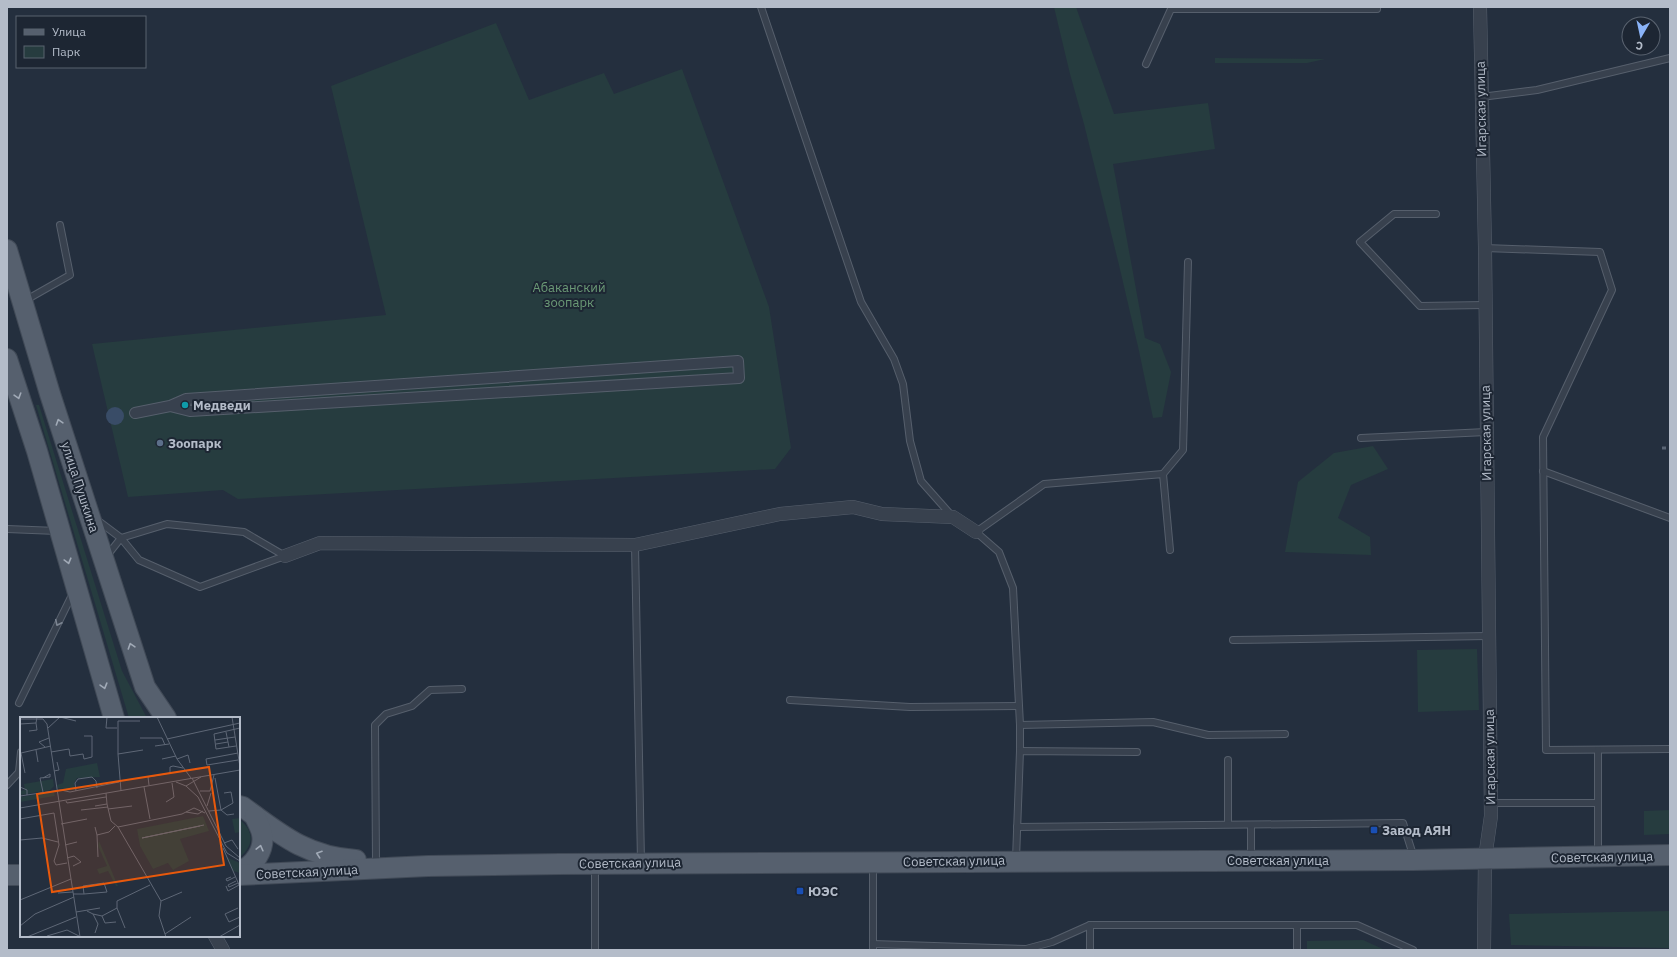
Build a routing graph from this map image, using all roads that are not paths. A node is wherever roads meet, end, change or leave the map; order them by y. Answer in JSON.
{"nodes":[{"id":1,"x":761,"y":7,"type":"edge"},
{"id":2,"x":1378,"y":7,"type":"edge"},
{"id":3,"x":1480,"y":7,"type":"edge"},
{"id":4,"x":1171,"y":8,"type":"edge"},
{"id":5,"x":1670,"y":58,"type":"edge"},
{"id":6,"x":1146,"y":64,"type":"dead end"},
{"id":7,"x":1481,"y":97,"type":"junction"},
{"id":8,"x":1436,"y":214,"type":"dead end"},
{"id":9,"x":60,"y":226,"type":"dead end"},
{"id":10,"x":1485,"y":248,"type":"junction"},
{"id":11,"x":7,"y":250,"type":"edge"},
{"id":12,"x":1188,"y":262,"type":"dead end"},
{"id":13,"x":22,"y":302,"type":"junction"},
{"id":14,"x":1485,"y":305,"type":"junction"},
{"id":15,"x":7,"y":359,"type":"edge"},
{"id":16,"x":170,"y":406,"type":"junction"},
{"id":17,"x":135,"y":413,"type":"dead end"},
{"id":18,"x":1486,"y":432,"type":"junction"},
{"id":19,"x":1361,"y":438,"type":"dead end"},
{"id":20,"x":1543,"y":471,"type":"junction"},
{"id":21,"x":1163,"y":474,"type":"junction"},
{"id":22,"x":88,"y":512,"type":"junction"},
{"id":23,"x":953,"y":517,"type":"junction"},
{"id":24,"x":1670,"y":518,"type":"edge"},
{"id":25,"x":7,"y":529,"type":"edge"},
{"id":26,"x":60,"y":531,"type":"junction"},
{"id":27,"x":976,"y":532,"type":"junction"},
{"id":28,"x":121,"y":538,"type":"junction"},
{"id":29,"x":634,"y":545,"type":"junction"},
{"id":30,"x":1170,"y":550,"type":"dead end"},
{"id":31,"x":285,"y":556,"type":"junction"},
{"id":32,"x":104,"y":560,"type":"junction"},
{"id":33,"x":75,"y":588,"type":"junction"},
{"id":34,"x":1488,"y":636,"type":"junction"},
{"id":35,"x":1233,"y":640,"type":"dead end"},
{"id":36,"x":462,"y":689,"type":"dead end"},
{"id":37,"x":790,"y":700,"type":"dead end"},
{"id":38,"x":19,"y":703,"type":"dead end"},
{"id":39,"x":1018,"y":706,"type":"junction"},
{"id":40,"x":114,"y":717,"type":"edge"},
{"id":41,"x":165,"y":717,"type":"edge"},
{"id":42,"x":1020,"y":725,"type":"junction"},
{"id":43,"x":1285,"y":734,"type":"dead end"},
{"id":44,"x":1670,"y":749,"type":"edge"},
{"id":45,"x":1598,"y":750,"type":"junction"},
{"id":46,"x":1020,"y":751,"type":"junction"},
{"id":47,"x":1138,"y":752,"type":"dead end"},
{"id":48,"x":1228,"y":760,"type":"dead end"},
{"id":49,"x":20,"y":762,"type":"edge"},
{"id":50,"x":7,"y":785,"type":"edge"},
{"id":51,"x":1491,"y":803,"type":"junction"},
{"id":52,"x":1598,"y":803,"type":"junction"},
{"id":53,"x":244,"y":808,"type":"edge"},
{"id":54,"x":1228,"y":824,"type":"junction"},
{"id":55,"x":1251,"y":825,"type":"junction"},
{"id":56,"x":1017,"y":827,"type":"junction"},
{"id":57,"x":1670,"y":855,"type":"edge"},
{"id":58,"x":1598,"y":857,"type":"junction"},
{"id":59,"x":1485,"y":858,"type":"junction"},
{"id":60,"x":1016,"y":860,"type":"junction"},
{"id":61,"x":1251,"y":860,"type":"junction"},
{"id":62,"x":1414,"y":860,"type":"junction"},
{"id":63,"x":376,"y":862,"type":"junction"},
{"id":64,"x":873,"y":862,"type":"junction"},
{"id":65,"x":595,"y":863,"type":"junction"},
{"id":66,"x":641,"y":863,"type":"junction"},
{"id":67,"x":428,"y":866,"type":"junction"},
{"id":68,"x":240,"y":871,"type":"edge"},
{"id":69,"x":240,"y":875,"type":"edge"},
{"id":70,"x":1090,"y":925,"type":"junction"},
{"id":71,"x":1297,"y":925,"type":"junction"},
{"id":72,"x":216,"y":937,"type":"edge"},
{"id":73,"x":873,"y":947,"type":"edge"},
{"id":74,"x":223,"y":950,"type":"edge"},
{"id":75,"x":596,"y":950,"type":"edge"},
{"id":76,"x":1090,"y":950,"type":"edge"},
{"id":77,"x":1297,"y":950,"type":"edge"},
{"id":78,"x":1413,"y":950,"type":"edge"},
{"id":79,"x":1484,"y":950,"type":"edge"}],
"edges":[{"from":1,"to":23,"type":"lane"},
{"from":2,"to":4,"type":"lane"},
{"from":3,"to":7,"type":"street","name":"Игарская улица"},
{"from":4,"to":6,"type":"lane"},
{"from":5,"to":7,"type":"lane"},
{"from":7,"to":10,"type":"street","name":"Игарская улица"},
{"from":8,"to":14,"type":"lane"},
{"from":9,"to":13,"type":"lane"},
{"from":10,"to":14,"type":"street","name":"Игарская улица"},
{"from":10,"to":20,"type":"lane"},
{"from":11,"to":13,"type":"main road","name":"улица Пушкина"},
{"from":12,"to":21,"type":"lane"},
{"from":22,"to":13,"type":"main road","name":"улица Пушкина","one_way":true},
{"from":14,"to":18,"type":"street","name":"Игарская улица"},
{"from":15,"to":26,"type":"main road","one_way":true},
{"from":16,"to":16,"type":"street"},
{"from":16,"to":17,"type":"street"},
{"from":18,"to":19,"type":"lane"},
{"from":18,"to":34,"type":"street","name":"Игарская улица"},
{"from":20,"to":24,"type":"lane"},
{"from":20,"to":45,"type":"lane"},
{"from":21,"to":27,"type":"lane"},
{"from":21,"to":30,"type":"lane"},
{"from":22,"to":28,"type":"lane"},
{"from":22,"to":32,"type":"main road","name":"улица Пушкина"},
{"from":23,"to":27,"type":"street"},
{"from":23,"to":29,"type":"street"},
{"from":25,"to":26,"type":"lane"},
{"from":26,"to":33,"type":"main road","one_way":true},
{"from":27,"to":39,"type":"lane"},
{"from":28,"to":31,"type":"lane"},
{"from":28,"to":31,"type":"lane"},
{"from":28,"to":32,"type":"lane"},
{"from":29,"to":31,"type":"street"},
{"from":29,"to":66,"type":"lane"},
{"from":41,"to":32,"type":"main road","name":"улица Пушкина","one_way":true},
{"from":33,"to":38,"type":"lane","one_way":true},
{"from":33,"to":40,"type":"main road","one_way":true},
{"from":34,"to":35,"type":"lane"},
{"from":34,"to":51,"type":"street","name":"Игарская улица"},
{"from":36,"to":63,"type":"lane"},
{"from":37,"to":39,"type":"lane"},
{"from":39,"to":42,"type":"lane"},
{"from":42,"to":43,"type":"lane"},
{"from":42,"to":46,"type":"lane"},
{"from":44,"to":45,"type":"lane"},
{"from":45,"to":52,"type":"lane"},
{"from":46,"to":47,"type":"lane"},
{"from":46,"to":56,"type":"lane"},
{"from":48,"to":54,"type":"lane"},
{"from":49,"to":50,"type":"lane"},
{"from":51,"to":52,"type":"lane"},
{"from":51,"to":59,"type":"street","name":"Игарская улица"},
{"from":52,"to":58,"type":"lane"},
{"from":63,"to":53,"type":"main road","one_way":true},
{"from":68,"to":53,"type":"main road","one_way":true},
{"from":54,"to":55,"type":"lane"},
{"from":54,"to":56,"type":"lane"},
{"from":55,"to":61,"type":"lane"},
{"from":55,"to":62,"type":"lane"},
{"from":56,"to":60,"type":"lane"},
{"from":57,"to":58,"type":"main road","name":"Советская улица"},
{"from":58,"to":59,"type":"main road","name":"Советская улица"},
{"from":59,"to":62,"type":"main road","name":"Советская улица"},
{"from":59,"to":79,"type":"street","name":"Игарская улица"},
{"from":60,"to":61,"type":"main road","name":"Советская улица"},
{"from":60,"to":64,"type":"main road","name":"Советская улица"},
{"from":61,"to":62,"type":"main road","name":"Советская улица"},
{"from":63,"to":67,"type":"main road"},
{"from":64,"to":66,"type":"main road","name":"Советская улица"},
{"from":64,"to":73,"type":"lane"},
{"from":65,"to":66,"type":"main road","name":"Советская улица"},
{"from":65,"to":67,"type":"main road","name":"Советская улица"},
{"from":65,"to":75,"type":"lane"},
{"from":67,"to":69,"type":"main road","name":"Советская улица"},
{"from":70,"to":71,"type":"lane"},
{"from":70,"to":73,"type":"lane"},
{"from":70,"to":76,"type":"lane"},
{"from":71,"to":77,"type":"lane"},
{"from":71,"to":78,"type":"lane"},
{"from":72,"to":74,"type":"street"}]}
